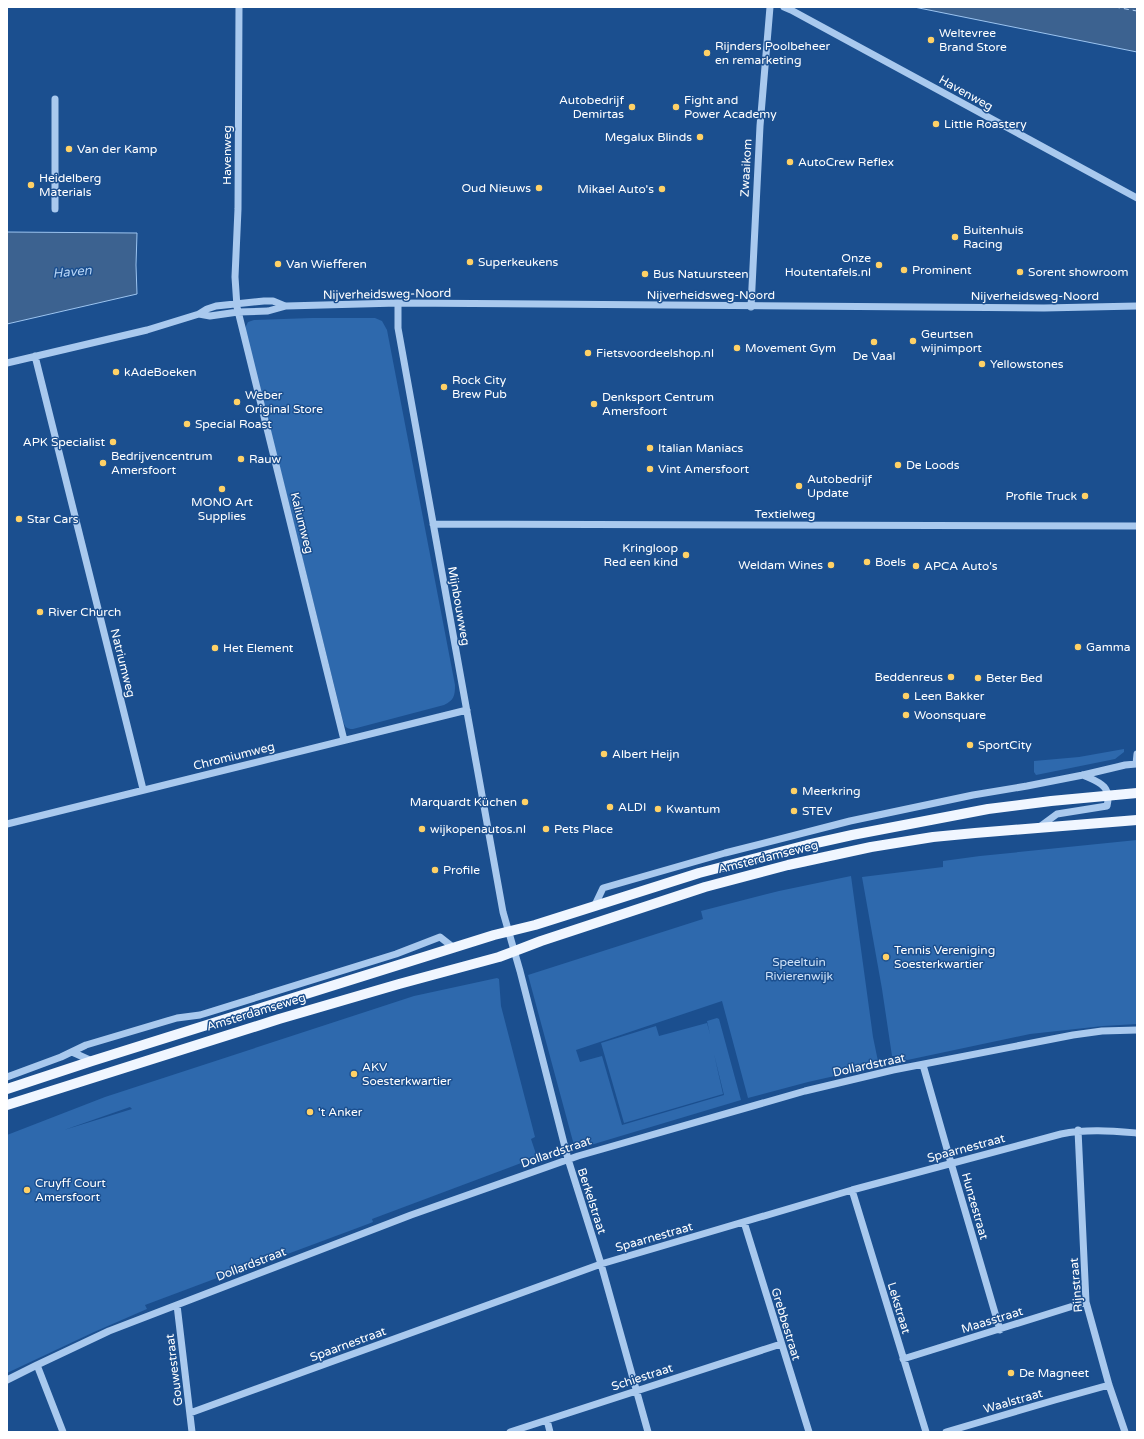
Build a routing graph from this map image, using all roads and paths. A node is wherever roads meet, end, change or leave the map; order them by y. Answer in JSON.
{"nodes":[{"id":1,"x":240,"y":7,"type":"edge"},
{"id":2,"x":770,"y":7,"type":"edge"},
{"id":3,"x":784,"y":7,"type":"edge"},
{"id":4,"x":55,"y":99,"type":"dead end"},
{"id":5,"x":1137,"y":198,"type":"edge"},
{"id":6,"x":55,"y":209,"type":"dead end"},
{"id":7,"x":236,"y":303,"type":"junction"},
{"id":8,"x":398,"y":304,"type":"junction"},
{"id":9,"x":286,"y":306,"type":"junction"},
{"id":10,"x":1137,"y":306,"type":"edge"},
{"id":11,"x":751,"y":307,"type":"junction"},
{"id":12,"x":238,"y":312,"type":"junction"},
{"id":13,"x":199,"y":314,"type":"junction"},
{"id":14,"x":35,"y":356,"type":"junction"},
{"id":15,"x":7,"y":363,"type":"edge"},
{"id":16,"x":434,"y":524,"type":"junction"},
{"id":17,"x":1137,"y":526,"type":"edge"},
{"id":18,"x":467,"y":710,"type":"junction"},
{"id":19,"x":344,"y":740,"type":"junction"},
{"id":20,"x":1137,"y":754,"type":"edge"},
{"id":21,"x":1136,"y":764,"type":"edge"},
{"id":22,"x":1083,"y":775,"type":"junction"},
{"id":23,"x":143,"y":789,"type":"junction"},
{"id":24,"x":1137,"y":793,"type":"edge"},
{"id":25,"x":1108,"y":796,"type":"junction"},
{"id":26,"x":1137,"y":820,"type":"edge"},
{"id":27,"x":7,"y":824,"type":"edge"},
{"id":28,"x":1038,"y":828,"type":"junction"},
{"id":29,"x":594,"y":907,"type":"junction"},
{"id":30,"x":508,"y":932,"type":"junction"},
{"id":31,"x":454,"y":948,"type":"junction"},
{"id":32,"x":514,"y":951,"type":"junction"},
{"id":33,"x":1137,"y":1030,"type":"edge"},
{"id":34,"x":72,"y":1052,"type":"junction"},
{"id":35,"x":92,"y":1061,"type":"junction"},
{"id":36,"x":924,"y":1064,"type":"junction"},
{"id":37,"x":7,"y":1077,"type":"edge"},
{"id":38,"x":7,"y":1089,"type":"edge"},
{"id":39,"x":7,"y":1105,"type":"edge"},
{"id":40,"x":1078,"y":1130,"type":"junction"},
{"id":41,"x":1137,"y":1134,"type":"edge"},
{"id":42,"x":568,"y":1159,"type":"junction"},
{"id":43,"x":950,"y":1163,"type":"junction"},
{"id":44,"x":852,"y":1190,"type":"junction"},
{"id":45,"x":744,"y":1222,"type":"junction"},
{"id":46,"x":601,"y":1264,"type":"junction"},
{"id":47,"x":1086,"y":1302,"type":"junction"},
{"id":48,"x":177,"y":1305,"type":"junction"},
{"id":49,"x":1000,"y":1330,"type":"junction"},
{"id":50,"x":781,"y":1344,"type":"junction"},
{"id":51,"x":903,"y":1359,"type":"junction"},
{"id":52,"x":38,"y":1365,"type":"junction"},
{"id":53,"x":7,"y":1380,"type":"edge"},
{"id":54,"x":1109,"y":1385,"type":"junction"},
{"id":55,"x":636,"y":1390,"type":"junction"},
{"id":56,"x":190,"y":1413,"type":"junction"},
{"id":57,"x":547,"y":1420,"type":"junction"},
{"id":58,"x":63,"y":1432,"type":"edge"},
{"id":59,"x":192,"y":1432,"type":"edge"},
{"id":60,"x":510,"y":1432,"type":"edge"},
{"id":61,"x":550,"y":1432,"type":"edge"},
{"id":62,"x":648,"y":1432,"type":"edge"},
{"id":63,"x":809,"y":1432,"type":"edge"},
{"id":64,"x":926,"y":1432,"type":"edge"},
{"id":65,"x":946,"y":1432,"type":"edge"},
{"id":66,"x":1125,"y":1432,"type":"edge"}],
"edges":[{"from":1,"to":7,"type":"street","name":"Havenweg"},
{"from":2,"to":11,"type":"street","name":"Zwaaikom"},
{"from":3,"to":5,"type":"street","name":"Havenweg"},
{"from":4,"to":6,"type":"street"},
{"from":7,"to":9,"type":"street","name":"Nijverheidsweg-Noord"},
{"from":7,"to":12,"type":"street","name":"Havenweg"},
{"from":7,"to":13,"type":"street","name":"Nijverheidsweg-Noord"},
{"from":8,"to":9,"type":"street","name":"Nijverheidsweg-Noord"},
{"from":8,"to":11,"type":"street","name":"Nijverheidsweg-Noord"},
{"from":8,"to":16,"type":"street","name":"Mijnbouwweg"},
{"from":9,"to":12,"type":"street","name":"Nijverheidsweg-Noord"},
{"from":10,"to":11,"type":"street","name":"Nijverheidsweg-Noord"},
{"from":12,"to":13,"type":"street","name":"Nijverheidsweg-Noord"},
{"from":12,"to":19,"type":"street","name":"Kaliumweg"},
{"from":13,"to":14,"type":"street","name":"Nijverheidsweg-Noord"},
{"from":14,"to":15,"type":"street","name":"Nijverheidsweg-Noord"},
{"from":14,"to":23,"type":"street","name":"Natriumweg"},
{"from":16,"to":17,"type":"street","name":"Textielweg"},
{"from":16,"to":18,"type":"street","name":"Mijnbouwweg"},
{"from":18,"to":19,"type":"street","name":"Chromiumweg"},
{"from":18,"to":30,"type":"street","name":"Mijnbouwweg"},
{"from":19,"to":23,"type":"street","name":"Chromiumweg"},
{"from":20,"to":21,"type":"street"},
{"from":21,"to":22,"type":"street","name":"Amsterdamseweg"},
{"from":22,"to":25,"type":"street"},
{"from":22,"to":29,"type":"street","name":"Amsterdamseweg"},
{"from":23,"to":27,"type":"street","name":"Chromiumweg"},
{"from":24,"to":25,"type":"main road","name":"Amsterdamseweg"},
{"from":25,"to":28,"type":"street"},
{"from":25,"to":29,"type":"main road","name":"Amsterdamseweg"},
{"from":26,"to":28,"type":"main road","name":"Amsterdamseweg"},
{"from":28,"to":32,"type":"main road","name":"Amsterdamseweg"},
{"from":29,"to":30,"type":"main road","name":"Amsterdamseweg"},
{"from":30,"to":31,"type":"main road","name":"Amsterdamseweg"},
{"from":30,"to":32,"type":"street"},
{"from":31,"to":34,"type":"street","name":"Amsterdamseweg"},
{"from":31,"to":35,"type":"main road","name":"Amsterdamseweg"},
{"from":32,"to":39,"type":"main road","name":"Amsterdamseweg"},
{"from":32,"to":42,"type":"street","name":"Berkelstraat"},
{"from":33,"to":36,"type":"street","name":"Dollardstraat"},
{"from":34,"to":35,"type":"street"},
{"from":34,"to":37,"type":"street","name":"Amsterdamseweg"},
{"from":35,"to":38,"type":"main road","name":"Amsterdamseweg"},
{"from":36,"to":42,"type":"street","name":"Dollardstraat"},
{"from":36,"to":43,"type":"street","name":"Hunzestraat"},
{"from":40,"to":41,"type":"street","name":"Spaarnestraat"},
{"from":40,"to":43,"type":"street","name":"Spaarnestraat"},
{"from":40,"to":47,"type":"street","name":"Rijnstraat"},
{"from":42,"to":46,"type":"street","name":"Berkelstraat"},
{"from":42,"to":48,"type":"street","name":"Dollardstraat"},
{"from":43,"to":44,"type":"street","name":"Spaarnestraat"},
{"from":43,"to":49,"type":"street","name":"Hunzestraat"},
{"from":44,"to":45,"type":"street","name":"Spaarnestraat"},
{"from":44,"to":51,"type":"street","name":"Lekstraat"},
{"from":45,"to":46,"type":"street","name":"Spaarnestraat"},
{"from":45,"to":50,"type":"street","name":"Grebbestraat"},
{"from":46,"to":55,"type":"street","name":"Berkelstraat"},
{"from":46,"to":56,"type":"street","name":"Spaarnestraat"},
{"from":47,"to":49,"type":"street","name":"Maasstraat"},
{"from":47,"to":54,"type":"street","name":"Rijnstraat"},
{"from":48,"to":52,"type":"street","name":"Dollardstraat"},
{"from":48,"to":56,"type":"street","name":"Gouwestraat"},
{"from":49,"to":51,"type":"street","name":"Maasstraat"},
{"from":50,"to":55,"type":"street","name":"Schiestraat"},
{"from":50,"to":63,"type":"street","name":"Grebbestraat"},
{"from":51,"to":64,"type":"street","name":"Lekstraat"},
{"from":52,"to":53,"type":"street","name":"Dollardstraat"},
{"from":52,"to":58,"type":"street"},
{"from":54,"to":65,"type":"street","name":"Waalstraat"},
{"from":54,"to":66,"type":"street","name":"Rijnstraat"},
{"from":55,"to":57,"type":"street","name":"Schiestraat"},
{"from":55,"to":62,"type":"street","name":"Berkelstraat"},
{"from":56,"to":59,"type":"street","name":"Gouwestraat"},
{"from":57,"to":60,"type":"street","name":"Schiestraat"},
{"from":57,"to":61,"type":"street"}]}
